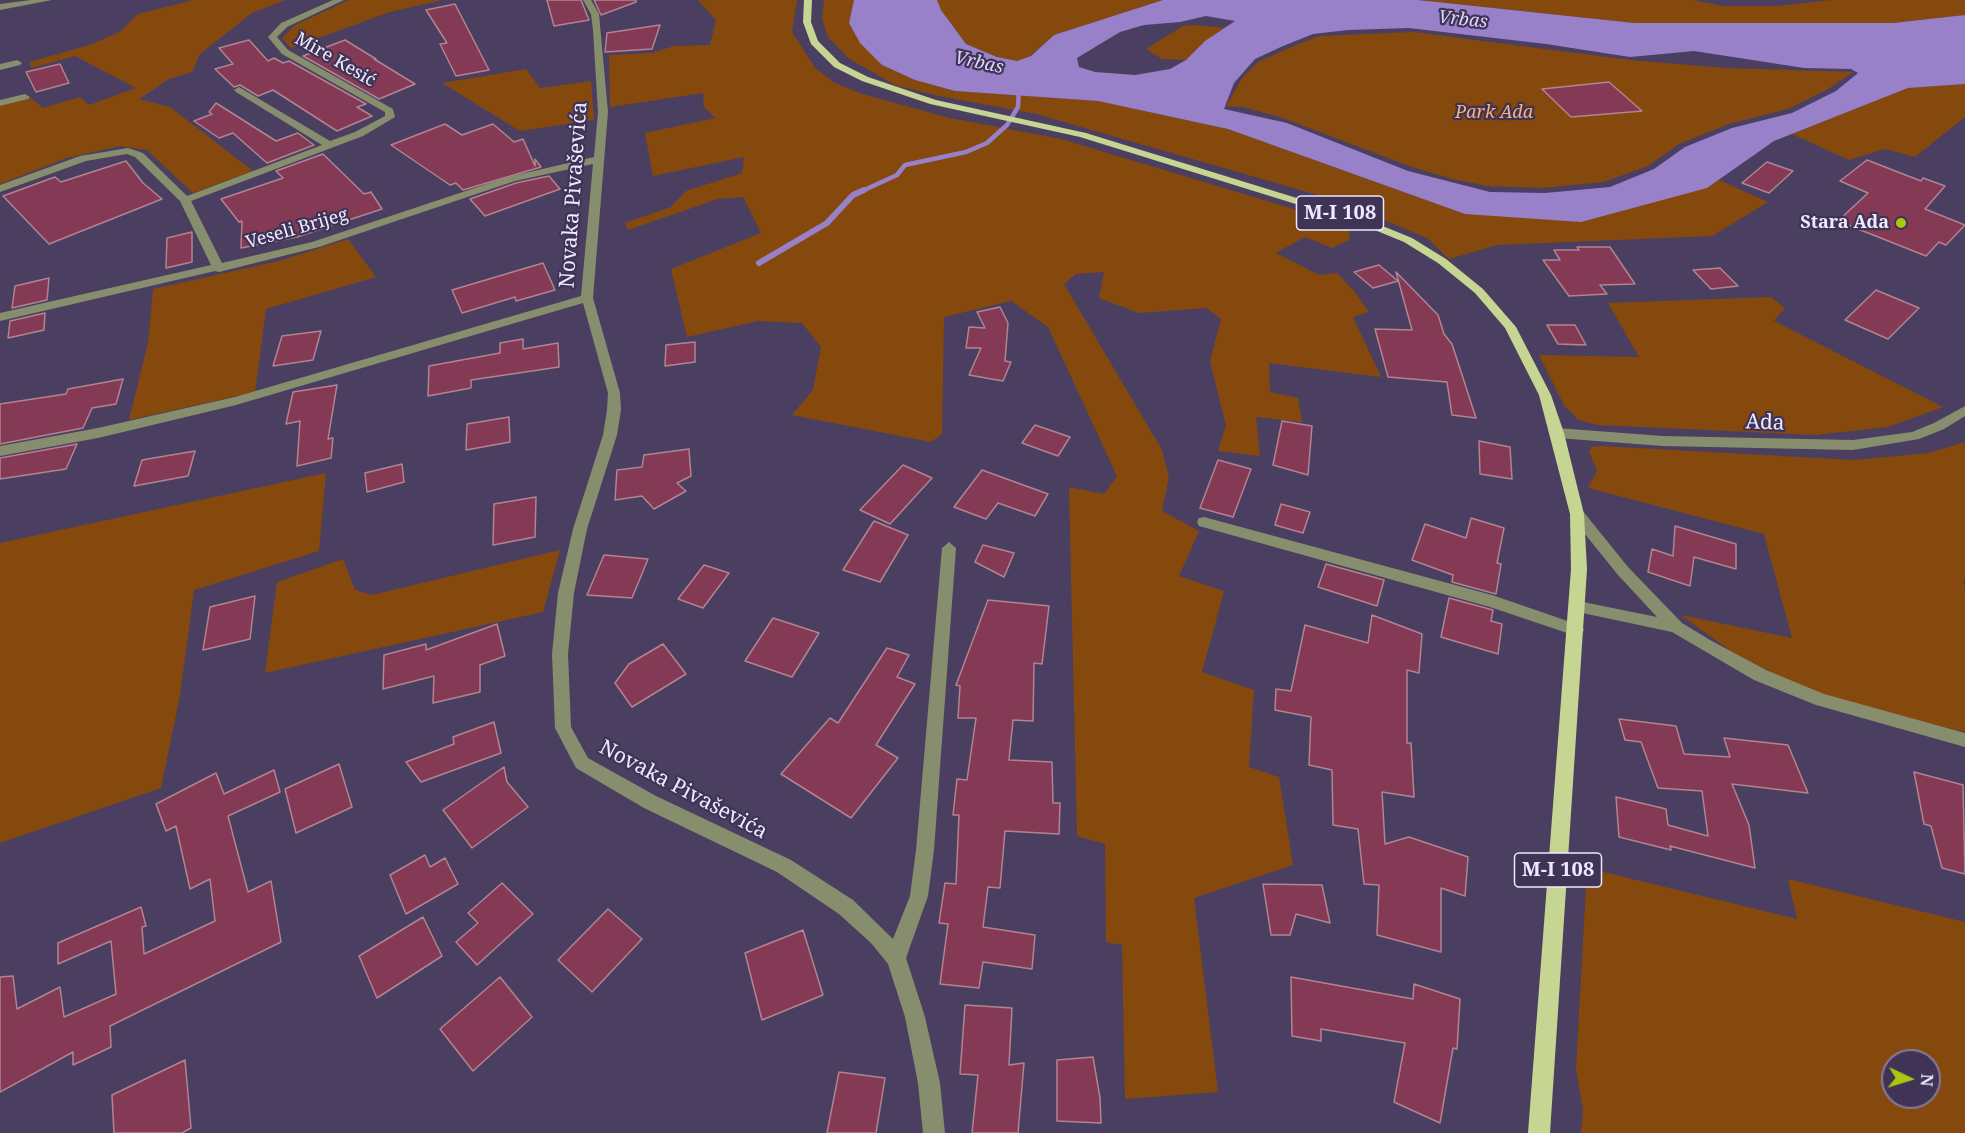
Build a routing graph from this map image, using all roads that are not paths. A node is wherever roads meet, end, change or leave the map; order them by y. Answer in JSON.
{"nodes":[{"id":1,"x":48,"y":0,"type":"edge"},
{"id":2,"x":340,"y":0,"type":"edge"},
{"id":3,"x":588,"y":0,"type":"edge"},
{"id":4,"x":808,"y":0,"type":"edge"},
{"id":5,"x":0,"y":7,"type":"edge"},
{"id":6,"x":17,"y":63,"type":"dead end"},
{"id":7,"x":0,"y":67,"type":"edge"},
{"id":8,"x":239,"y":90,"type":"dead end"},
{"id":9,"x":25,"y":97,"type":"dead end"},
{"id":10,"x":0,"y":103,"type":"edge"},
{"id":11,"x":328,"y":146,"type":"junction"},
{"id":12,"x":600,"y":159,"type":"junction"},
{"id":13,"x":0,"y":189,"type":"edge"},
{"id":14,"x":185,"y":200,"type":"junction"},
{"id":15,"x":219,"y":268,"type":"junction"},
{"id":16,"x":587,"y":298,"type":"junction"},
{"id":17,"x":0,"y":317,"type":"edge"},
{"id":18,"x":1965,"y":410,"type":"edge"},
{"id":19,"x":1557,"y":433,"type":"junction"},
{"id":20,"x":0,"y":451,"type":"edge"},
{"id":21,"x":1577,"y":514,"type":"junction"},
{"id":22,"x":1204,"y":522,"type":"dead end"},
{"id":23,"x":949,"y":548,"type":"dead end"},
{"id":24,"x":1578,"y":607,"type":"junction"},
{"id":25,"x":1676,"y":627,"type":"junction"},
{"id":26,"x":1576,"y":630,"type":"junction"},
{"id":27,"x":1965,"y":740,"type":"edge"},
{"id":28,"x":896,"y":958,"type":"junction"},
{"id":29,"x":934,"y":1133,"type":"edge"},
{"id":30,"x":1539,"y":1133,"type":"edge"}],
"edges":[{"from":1,"to":5,"type":"street"},
{"from":2,"to":11,"type":"street","name":"Mire Kesić"},
{"from":3,"to":12,"type":"street","name":"Novaka Pivaševića"},
{"from":4,"to":19,"type":"main road","number":"M-I 108"},
{"from":6,"to":7,"type":"street"},
{"from":8,"to":11,"type":"street"},
{"from":9,"to":10,"type":"street"},
{"from":11,"to":14,"type":"street","name":"Mire Kesić"},
{"from":12,"to":15,"type":"street","name":"Veseli Brijeg"},
{"from":12,"to":16,"type":"street","name":"Novaka Pivaševića"},
{"from":13,"to":14,"type":"street"},
{"from":14,"to":15,"type":"street"},
{"from":15,"to":17,"type":"street","name":"Veseli Brijeg"},
{"from":16,"to":20,"type":"street"},
{"from":16,"to":28,"type":"street","name":"Novaka Pivaševića"},
{"from":18,"to":19,"type":"street","name":"Ada"},
{"from":19,"to":21,"type":"main road","number":"M-I 108"},
{"from":21,"to":24,"type":"main road","number":"M-I 108"},
{"from":21,"to":25,"type":"street"},
{"from":22,"to":26,"type":"street"},
{"from":23,"to":28,"type":"street"},
{"from":24,"to":25,"type":"street"},
{"from":24,"to":26,"type":"main road","number":"M-I 108"},
{"from":25,"to":27,"type":"street"},
{"from":26,"to":30,"type":"main road","number":"M-I 108"},
{"from":28,"to":29,"type":"street","name":"Novaka Pivaševića"}]}
